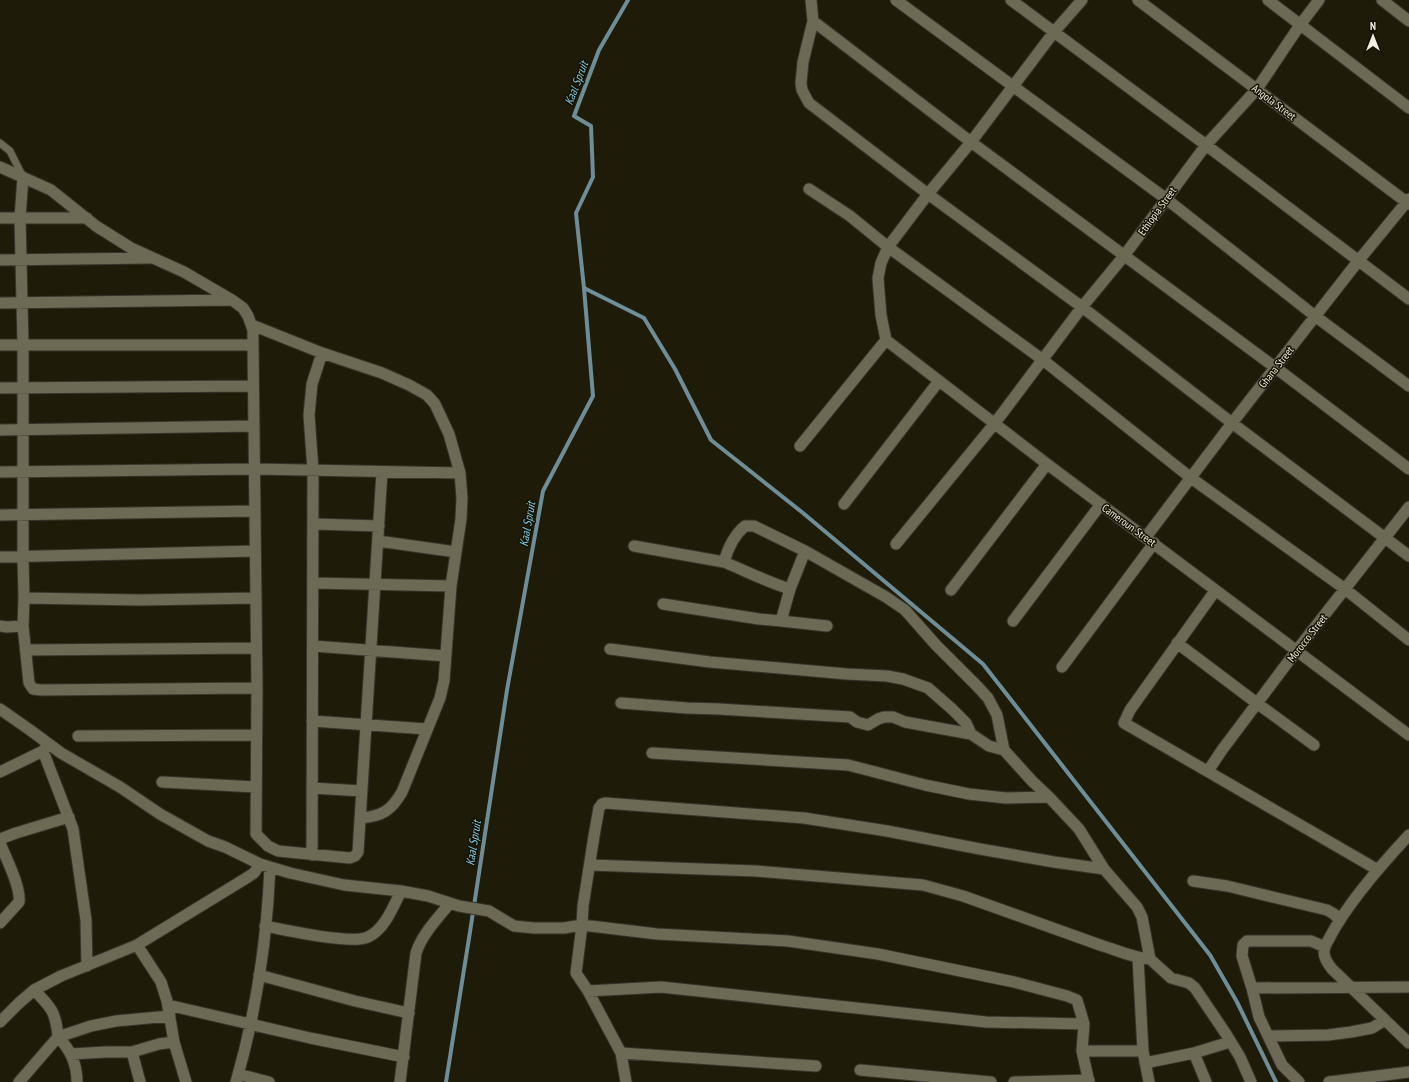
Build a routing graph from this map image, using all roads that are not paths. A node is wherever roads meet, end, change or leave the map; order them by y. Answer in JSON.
{"nodes":[{"id":1,"x":812,"y":0,"type":"edge"},
{"id":2,"x":896,"y":0,"type":"edge"},
{"id":3,"x":1011,"y":0,"type":"edge"},
{"id":4,"x":1082,"y":0,"type":"edge"},
{"id":5,"x":1138,"y":0,"type":"edge"},
{"id":6,"x":1268,"y":0,"type":"edge"},
{"id":7,"x":1319,"y":0,"type":"edge"},
{"id":8,"x":1382,"y":0,"type":"edge"},
{"id":9,"x":813,"y":21,"type":"junction"},
{"id":10,"x":1409,"y":21,"type":"edge"},
{"id":11,"x":1300,"y":25,"type":"junction"},
{"id":12,"x":1054,"y":32,"type":"junction"},
{"id":13,"x":1014,"y":86,"type":"junction"},
{"id":14,"x":1257,"y":89,"type":"junction"},
{"id":15,"x":1409,"y":108,"type":"edge"},
{"id":16,"x":971,"y":142,"type":"junction"},
{"id":17,"x":0,"y":143,"type":"edge"},
{"id":18,"x":1206,"y":145,"type":"junction"},
{"id":19,"x":0,"y":167,"type":"edge"},
{"id":20,"x":0,"y":173,"type":"edge"},
{"id":21,"x":18,"y":175,"type":"junction"},
{"id":22,"x":809,"y":189,"type":"dead end"},
{"id":23,"x":928,"y":194,"type":"junction"},
{"id":24,"x":1165,"y":198,"type":"junction"},
{"id":25,"x":1408,"y":201,"type":"edge"},
{"id":26,"x":0,"y":218,"type":"edge"},
{"id":27,"x":20,"y":218,"type":"junction"},
{"id":28,"x":87,"y":218,"type":"junction"},
{"id":29,"x":888,"y":247,"type":"junction"},
{"id":30,"x":1124,"y":256,"type":"junction"},
{"id":31,"x":155,"y":258,"type":"junction"},
{"id":32,"x":0,"y":260,"type":"edge"},
{"id":33,"x":20,"y":260,"type":"junction"},
{"id":34,"x":1359,"y":260,"type":"junction"},
{"id":35,"x":1409,"y":299,"type":"edge"},
{"id":36,"x":232,"y":300,"type":"junction"},
{"id":37,"x":0,"y":303,"type":"edge"},
{"id":38,"x":22,"y":303,"type":"junction"},
{"id":39,"x":1082,"y":307,"type":"junction"},
{"id":40,"x":1315,"y":316,"type":"junction"},
{"id":41,"x":252,"y":325,"type":"junction"},
{"id":42,"x":886,"y":340,"type":"junction"},
{"id":43,"x":23,"y":344,"type":"junction"},
{"id":44,"x":0,"y":345,"type":"edge"},
{"id":45,"x":252,"y":345,"type":"junction"},
{"id":46,"x":322,"y":352,"type":"junction"},
{"id":47,"x":1043,"y":360,"type":"junction"},
{"id":48,"x":1276,"y":368,"type":"junction"},
{"id":49,"x":939,"y":381,"type":"junction"},
{"id":50,"x":253,"y":386,"type":"junction"},
{"id":51,"x":1409,"y":386,"type":"edge"},
{"id":52,"x":0,"y":388,"type":"edge"},
{"id":53,"x":23,"y":388,"type":"junction"},
{"id":54,"x":1232,"y":422,"type":"junction"},
{"id":55,"x":995,"y":423,"type":"junction"},
{"id":56,"x":254,"y":426,"type":"junction"},
{"id":57,"x":0,"y":430,"type":"edge"},
{"id":58,"x":23,"y":430,"type":"junction"},
{"id":59,"x":800,"y":446,"type":"dead end"},
{"id":60,"x":1047,"y":464,"type":"junction"},
{"id":61,"x":254,"y":469,"type":"junction"},
{"id":62,"x":1409,"y":469,"type":"edge"},
{"id":63,"x":313,"y":470,"type":"junction"},
{"id":64,"x":0,"y":472,"type":"edge"},
{"id":65,"x":23,"y":472,"type":"junction"},
{"id":66,"x":382,"y":472,"type":"junction"},
{"id":67,"x":460,"y":474,"type":"junction"},
{"id":68,"x":1191,"y":478,"type":"junction"},
{"id":69,"x":844,"y":504,"type":"dead end"},
{"id":70,"x":1101,"y":504,"type":"junction"},
{"id":71,"x":1409,"y":506,"type":"edge"},
{"id":72,"x":255,"y":511,"type":"junction"},
{"id":73,"x":0,"y":515,"type":"edge"},
{"id":74,"x":23,"y":515,"type":"junction"},
{"id":75,"x":313,"y":524,"type":"junction"},
{"id":76,"x":379,"y":526,"type":"junction"},
{"id":77,"x":1386,"y":538,"type":"junction"},
{"id":78,"x":1150,"y":540,"type":"junction"},
{"id":79,"x":378,"y":541,"type":"junction"},
{"id":80,"x":896,"y":544,"type":"dead end"},
{"id":81,"x":634,"y":546,"type":"dead end"},
{"id":82,"x":255,"y":551,"type":"junction"},
{"id":83,"x":805,"y":551,"type":"junction"},
{"id":84,"x":456,"y":552,"type":"junction"},
{"id":85,"x":1409,"y":556,"type":"edge"},
{"id":86,"x":0,"y":557,"type":"edge"},
{"id":87,"x":23,"y":558,"type":"junction"},
{"id":88,"x":724,"y":562,"type":"junction"},
{"id":89,"x":312,"y":583,"type":"junction"},
{"id":90,"x":375,"y":585,"type":"junction"},
{"id":91,"x":451,"y":586,"type":"junction"},
{"id":92,"x":790,"y":589,"type":"junction"},
{"id":93,"x":1346,"y":589,"type":"junction"},
{"id":94,"x":951,"y":590,"type":"dead end"},
{"id":95,"x":1215,"y":591,"type":"junction"},
{"id":96,"x":24,"y":598,"type":"junction"},
{"id":97,"x":256,"y":598,"type":"junction"},
{"id":98,"x":663,"y":604,"type":"dead end"},
{"id":99,"x":781,"y":621,"type":"junction"},
{"id":100,"x":1013,"y":621,"type":"dead end"},
{"id":101,"x":0,"y":626,"type":"edge"},
{"id":102,"x":23,"y":626,"type":"junction"},
{"id":103,"x":827,"y":626,"type":"dead end"},
{"id":104,"x":1409,"y":640,"type":"edge"},
{"id":105,"x":1177,"y":643,"type":"junction"},
{"id":106,"x":312,"y":646,"type":"junction"},
{"id":107,"x":256,"y":648,"type":"junction"},
{"id":108,"x":610,"y":649,"type":"dead end"},
{"id":109,"x":26,"y":650,"type":"junction"},
{"id":110,"x":1298,"y":650,"type":"junction"},
{"id":111,"x":371,"y":651,"type":"junction"},
{"id":112,"x":446,"y":656,"type":"junction"},
{"id":113,"x":1062,"y":667,"type":"dead end"},
{"id":114,"x":257,"y":688,"type":"junction"},
{"id":115,"x":621,"y":703,"type":"dead end"},
{"id":116,"x":1258,"y":704,"type":"junction"},
{"id":117,"x":0,"y":710,"type":"edge"},
{"id":118,"x":312,"y":721,"type":"junction"},
{"id":119,"x":366,"y":724,"type":"junction"},
{"id":120,"x":427,"y":729,"type":"junction"},
{"id":121,"x":971,"y":734,"type":"junction"},
{"id":122,"x":1409,"y":734,"type":"edge"},
{"id":123,"x":78,"y":736,"type":"dead end"},
{"id":124,"x":256,"y":736,"type":"junction"},
{"id":125,"x":1314,"y":745,"type":"dead end"},
{"id":126,"x":46,"y":748,"type":"junction"},
{"id":127,"x":1004,"y":750,"type":"junction"},
{"id":128,"x":652,"y":753,"type":"dead end"},
{"id":129,"x":1208,"y":771,"type":"junction"},
{"id":130,"x":0,"y":772,"type":"edge"},
{"id":131,"x":162,"y":782,"type":"dead end"},
{"id":132,"x":256,"y":787,"type":"junction"},
{"id":133,"x":312,"y":788,"type":"junction"},
{"id":134,"x":362,"y":791,"type":"junction"},
{"id":135,"x":1049,"y":796,"type":"junction"},
{"id":136,"x":69,"y":817,"type":"junction"},
{"id":137,"x":360,"y":818,"type":"junction"},
{"id":138,"x":1409,"y":835,"type":"edge"},
{"id":139,"x":0,"y":839,"type":"edge"},
{"id":140,"x":0,"y":843,"type":"edge"},
{"id":141,"x":312,"y":855,"type":"junction"},
{"id":142,"x":590,"y":865,"type":"junction"},
{"id":143,"x":265,"y":866,"type":"junction"},
{"id":144,"x":1381,"y":866,"type":"junction"},
{"id":145,"x":1104,"y":869,"type":"junction"},
{"id":146,"x":1193,"y":881,"type":"dead end"},
{"id":147,"x":401,"y":891,"type":"junction"},
{"id":148,"x":454,"y":904,"type":"junction"},
{"id":149,"x":1339,"y":920,"type":"junction"},
{"id":150,"x":0,"y":923,"type":"edge"},
{"id":151,"x":582,"y":925,"type":"junction"},
{"id":152,"x":265,"y":926,"type":"junction"},
{"id":153,"x":137,"y":945,"type":"junction"},
{"id":154,"x":1325,"y":947,"type":"junction"},
{"id":155,"x":1138,"y":958,"type":"junction"},
{"id":156,"x":1150,"y":959,"type":"junction"},
{"id":157,"x":87,"y":966,"type":"junction"},
{"id":158,"x":258,"y":975,"type":"junction"},
{"id":159,"x":1409,"y":987,"type":"edge"},
{"id":160,"x":1252,"y":988,"type":"junction"},
{"id":161,"x":1351,"y":988,"type":"junction"},
{"id":162,"x":34,"y":990,"type":"junction"},
{"id":163,"x":588,"y":991,"type":"junction"},
{"id":164,"x":168,"y":1004,"type":"junction"},
{"id":165,"x":409,"y":1013,"type":"junction"},
{"id":166,"x":170,"y":1016,"type":"junction"},
{"id":167,"x":1385,"y":1020,"type":"junction"},
{"id":168,"x":0,"y":1022,"type":"edge"},
{"id":169,"x":251,"y":1023,"type":"junction"},
{"id":170,"x":1084,"y":1024,"type":"junction"},
{"id":171,"x":1268,"y":1036,"type":"junction"},
{"id":172,"x":58,"y":1037,"type":"junction"},
{"id":173,"x":174,"y":1042,"type":"junction"},
{"id":174,"x":1230,"y":1042,"type":"junction"},
{"id":175,"x":1409,"y":1043,"type":"edge"},
{"id":176,"x":1082,"y":1051,"type":"junction"},
{"id":177,"x":132,"y":1052,"type":"junction"},
{"id":178,"x":621,"y":1053,"type":"junction"},
{"id":179,"x":1194,"y":1053,"type":"junction"},
{"id":180,"x":71,"y":1054,"type":"junction"},
{"id":181,"x":404,"y":1057,"type":"junction"},
{"id":182,"x":1144,"y":1057,"type":"junction"},
{"id":183,"x":816,"y":1066,"type":"dead end"},
{"id":184,"x":860,"y":1070,"type":"dead end"},
{"id":185,"x":1409,"y":1072,"type":"edge"},
{"id":186,"x":237,"y":1078,"type":"edge"},
{"id":187,"x":1089,"y":1081,"type":"edge"},
{"id":188,"x":19,"y":1082,"type":"edge"},
{"id":189,"x":77,"y":1082,"type":"edge"},
{"id":190,"x":140,"y":1082,"type":"edge"},
{"id":191,"x":186,"y":1082,"type":"edge"},
{"id":192,"x":269,"y":1082,"type":"edge"},
{"id":193,"x":400,"y":1082,"type":"edge"},
{"id":194,"x":626,"y":1082,"type":"edge"},
{"id":195,"x":991,"y":1082,"type":"edge"},
{"id":196,"x":1014,"y":1082,"type":"edge"},
{"id":197,"x":1149,"y":1082,"type":"edge"},
{"id":198,"x":1206,"y":1082,"type":"edge"},
{"id":199,"x":1251,"y":1082,"type":"edge"},
{"id":200,"x":1299,"y":1082,"type":"edge"},
{"id":201,"x":1329,"y":1082,"type":"edge"}],
"edges":[{"from":1,"to":9,"type":"street"},
{"from":2,"to":13,"type":"street"},
{"from":3,"to":12,"type":"street"},
{"from":4,"to":12,"type":"street"},
{"from":5,"to":14,"type":"street","name":"Angola Street"},
{"from":6,"to":11,"type":"street"},
{"from":7,"to":11,"type":"street","name":"Ethiopia Street"},
{"from":8,"to":10,"type":"street"},
{"from":9,"to":16,"type":"street"},
{"from":9,"to":23,"type":"street"},
{"from":11,"to":14,"type":"street","name":"Ethiopia Street"},
{"from":11,"to":15,"type":"street"},
{"from":12,"to":13,"type":"street"},
{"from":12,"to":18,"type":"street"},
{"from":13,"to":16,"type":"street"},
{"from":13,"to":24,"type":"street"},
{"from":14,"to":18,"type":"street","name":"Ethiopia Street"},
{"from":14,"to":25,"type":"street","name":"Angola Street"},
{"from":16,"to":23,"type":"street"},
{"from":16,"to":30,"type":"street"},
{"from":17,"to":21,"type":"lane"},
{"from":18,"to":24,"type":"street","name":"Ethiopia Street"},
{"from":18,"to":34,"type":"street"},
{"from":19,"to":21,"type":"street"},
{"from":20,"to":21,"type":"street"},
{"from":21,"to":27,"type":"street"},
{"from":21,"to":28,"type":"street"},
{"from":22,"to":29,"type":"street"},
{"from":23,"to":29,"type":"street"},
{"from":23,"to":39,"type":"street"},
{"from":24,"to":30,"type":"street","name":"Ethiopia Street"},
{"from":24,"to":40,"type":"street"},
{"from":25,"to":34,"type":"street","name":"Ghana Street"},
{"from":26,"to":27,"type":"street"},
{"from":27,"to":28,"type":"street"},
{"from":27,"to":33,"type":"street"},
{"from":28,"to":31,"type":"street"},
{"from":29,"to":42,"type":"street"},
{"from":29,"to":47,"type":"street"},
{"from":30,"to":39,"type":"street","name":"Ethiopia Street"},
{"from":30,"to":48,"type":"street"},
{"from":31,"to":33,"type":"street"},
{"from":31,"to":36,"type":"street"},
{"from":32,"to":33,"type":"street"},
{"from":33,"to":38,"type":"street"},
{"from":34,"to":35,"type":"street"},
{"from":34,"to":40,"type":"street","name":"Ghana Street"},
{"from":36,"to":38,"type":"street"},
{"from":36,"to":41,"type":"street"},
{"from":37,"to":38,"type":"street"},
{"from":38,"to":43,"type":"street"},
{"from":39,"to":47,"type":"street","name":"Ethiopia Street"},
{"from":39,"to":54,"type":"street"},
{"from":40,"to":48,"type":"street","name":"Ghana Street"},
{"from":40,"to":51,"type":"street"},
{"from":41,"to":45,"type":"street"},
{"from":41,"to":46,"type":"street"},
{"from":42,"to":49,"type":"street","name":"Cameroun Street"},
{"from":42,"to":59,"type":"street"},
{"from":43,"to":44,"type":"street"},
{"from":43,"to":45,"type":"street"},
{"from":43,"to":53,"type":"street"},
{"from":45,"to":50,"type":"street"},
{"from":46,"to":63,"type":"street"},
{"from":46,"to":67,"type":"street"},
{"from":47,"to":55,"type":"street","name":"Ethiopia Street"},
{"from":47,"to":68,"type":"street"},
{"from":48,"to":54,"type":"street","name":"Ghana Street"},
{"from":48,"to":62,"type":"street"},
{"from":49,"to":55,"type":"street","name":"Cameroun Street"},
{"from":49,"to":69,"type":"street"},
{"from":50,"to":53,"type":"street"},
{"from":50,"to":56,"type":"street"},
{"from":52,"to":53,"type":"street"},
{"from":53,"to":58,"type":"street"},
{"from":54,"to":68,"type":"street","name":"Ghana Street"},
{"from":54,"to":77,"type":"street"},
{"from":55,"to":60,"type":"street","name":"Cameroun Street"},
{"from":55,"to":80,"type":"street","name":"Ethiopia Street"},
{"from":56,"to":58,"type":"street"},
{"from":56,"to":61,"type":"street"},
{"from":57,"to":58,"type":"street"},
{"from":58,"to":65,"type":"street"},
{"from":60,"to":70,"type":"street","name":"Cameroun Street"},
{"from":60,"to":94,"type":"street"},
{"from":61,"to":63,"type":"street"},
{"from":61,"to":65,"type":"street"},
{"from":61,"to":72,"type":"street"},
{"from":63,"to":66,"type":"street"},
{"from":63,"to":75,"type":"street"},
{"from":64,"to":65,"type":"street"},
{"from":65,"to":74,"type":"street"},
{"from":66,"to":67,"type":"street"},
{"from":66,"to":76,"type":"street"},
{"from":67,"to":84,"type":"street"},
{"from":68,"to":78,"type":"street","name":"Ghana Street"},
{"from":68,"to":93,"type":"street"},
{"from":70,"to":78,"type":"street","name":"Cameroun Street"},
{"from":70,"to":100,"type":"street"},
{"from":71,"to":77,"type":"street","name":"Morocco Street"},
{"from":72,"to":74,"type":"street"},
{"from":72,"to":82,"type":"street"},
{"from":73,"to":74,"type":"street"},
{"from":74,"to":87,"type":"street"},
{"from":75,"to":76,"type":"street"},
{"from":75,"to":89,"type":"street"},
{"from":76,"to":79,"type":"street"},
{"from":77,"to":85,"type":"street"},
{"from":77,"to":93,"type":"street","name":"Morocco Street"},
{"from":78,"to":95,"type":"street","name":"Cameroun Street"},
{"from":78,"to":113,"type":"street","name":"Ghana Street"},
{"from":79,"to":84,"type":"street"},
{"from":79,"to":90,"type":"street"},
{"from":81,"to":88,"type":"street"},
{"from":82,"to":87,"type":"street"},
{"from":82,"to":97,"type":"street"},
{"from":83,"to":88,"type":"street"},
{"from":83,"to":92,"type":"street"},
{"from":83,"to":127,"type":"street"},
{"from":84,"to":91,"type":"street"},
{"from":86,"to":87,"type":"street"},
{"from":87,"to":96,"type":"street"},
{"from":88,"to":92,"type":"street"},
{"from":89,"to":90,"type":"street"},
{"from":89,"to":106,"type":"street"},
{"from":90,"to":91,"type":"street"},
{"from":90,"to":111,"type":"street"},
{"from":91,"to":112,"type":"street"},
{"from":92,"to":99,"type":"street"},
{"from":93,"to":104,"type":"street"},
{"from":93,"to":110,"type":"street","name":"Morocco Street"},
{"from":95,"to":105,"type":"street"},
{"from":95,"to":110,"type":"street","name":"Cameroun Street"},
{"from":96,"to":97,"type":"street"},
{"from":96,"to":102,"type":"street"},
{"from":97,"to":107,"type":"street"},
{"from":98,"to":99,"type":"street"},
{"from":99,"to":103,"type":"street"},
{"from":101,"to":102,"type":"street"},
{"from":102,"to":109,"type":"street"},
{"from":105,"to":116,"type":"street"},
{"from":105,"to":129,"type":"street"},
{"from":106,"to":111,"type":"street"},
{"from":106,"to":118,"type":"street"},
{"from":107,"to":109,"type":"street"},
{"from":107,"to":114,"type":"street"},
{"from":108,"to":121,"type":"street"},
{"from":109,"to":114,"type":"street"},
{"from":110,"to":116,"type":"street","name":"Morocco Street"},
{"from":110,"to":122,"type":"street","name":"Cameroun Street"},
{"from":111,"to":112,"type":"street"},
{"from":111,"to":119,"type":"street"},
{"from":112,"to":120,"type":"street"},
{"from":114,"to":124,"type":"street"},
{"from":115,"to":121,"type":"street"},
{"from":116,"to":125,"type":"street"},
{"from":116,"to":129,"type":"street","name":"Morocco Street"},
{"from":117,"to":126,"type":"street"},
{"from":118,"to":119,"type":"street"},
{"from":118,"to":133,"type":"street"},
{"from":119,"to":120,"type":"street"},
{"from":119,"to":134,"type":"street"},
{"from":120,"to":137,"type":"street"},
{"from":121,"to":127,"type":"street"},
{"from":123,"to":124,"type":"street"},
{"from":124,"to":132,"type":"street"},
{"from":126,"to":130,"type":"street"},
{"from":126,"to":136,"type":"street"},
{"from":126,"to":143,"type":"street"},
{"from":127,"to":135,"type":"street"},
{"from":128,"to":135,"type":"street"},
{"from":129,"to":144,"type":"street"},
{"from":131,"to":132,"type":"street"},
{"from":132,"to":141,"type":"street"},
{"from":133,"to":134,"type":"street"},
{"from":133,"to":141,"type":"street"},
{"from":134,"to":137,"type":"street"},
{"from":135,"to":145,"type":"street"},
{"from":136,"to":139,"type":"street"},
{"from":136,"to":157,"type":"street"},
{"from":137,"to":141,"type":"street"},
{"from":138,"to":144,"type":"street"},
{"from":140,"to":150,"type":"street"},
{"from":142,"to":145,"type":"street"},
{"from":142,"to":151,"type":"street"},
{"from":142,"to":155,"type":"street"},
{"from":143,"to":147,"type":"street"},
{"from":143,"to":152,"type":"street"},
{"from":143,"to":153,"type":"street"},
{"from":144,"to":149,"type":"street"},
{"from":145,"to":156,"type":"street"},
{"from":146,"to":149,"type":"street"},
{"from":147,"to":148,"type":"street"},
{"from":147,"to":152,"type":"street"},
{"from":148,"to":151,"type":"street"},
{"from":148,"to":165,"type":"street"},
{"from":149,"to":154,"type":"street"},
{"from":151,"to":163,"type":"street"},
{"from":151,"to":170,"type":"street"},
{"from":152,"to":158,"type":"street"},
{"from":153,"to":157,"type":"street"},
{"from":153,"to":164,"type":"street"},
{"from":154,"to":160,"type":"street"},
{"from":154,"to":161,"type":"street"},
{"from":155,"to":156,"type":"street"},
{"from":155,"to":182,"type":"street"},
{"from":156,"to":174,"type":"street"},
{"from":157,"to":162,"type":"street"},
{"from":158,"to":165,"type":"street"},
{"from":158,"to":169,"type":"street"},
{"from":159,"to":161,"type":"street"},
{"from":160,"to":161,"type":"street"},
{"from":160,"to":171,"type":"street"},
{"from":161,"to":167,"type":"street"},
{"from":162,"to":168,"type":"street"},
{"from":162,"to":172,"type":"street"},
{"from":163,"to":170,"type":"street"},
{"from":163,"to":178,"type":"street"},
{"from":164,"to":166,"type":"street"},
{"from":164,"to":169,"type":"street"},
{"from":165,"to":181,"type":"street"},
{"from":166,"to":172,"type":"street"},
{"from":166,"to":173,"type":"street"},
{"from":167,"to":171,"type":"street"},
{"from":167,"to":175,"type":"street"},
{"from":169,"to":181,"type":"street"},
{"from":169,"to":186,"type":"street"},
{"from":170,"to":176,"type":"street"},
{"from":171,"to":200,"type":"street"},
{"from":172,"to":180,"type":"street"},
{"from":172,"to":188,"type":"street"},
{"from":173,"to":177,"type":"street"},
{"from":173,"to":191,"type":"street"},
{"from":174,"to":179,"type":"street"},
{"from":174,"to":199,"type":"street"},
{"from":176,"to":182,"type":"street"},
{"from":176,"to":187,"type":"street"},
{"from":177,"to":180,"type":"street"},
{"from":177,"to":190,"type":"street"},
{"from":178,"to":183,"type":"street"},
{"from":178,"to":194,"type":"street"},
{"from":179,"to":182,"type":"street"},
{"from":179,"to":198,"type":"street"},
{"from":180,"to":189,"type":"street"},
{"from":181,"to":193,"type":"street"},
{"from":182,"to":197,"type":"street"},
{"from":184,"to":195,"type":"street"},
{"from":185,"to":201,"type":"street"},
{"from":186,"to":192,"type":"street"},
{"from":187,"to":196,"type":"street"}]}
